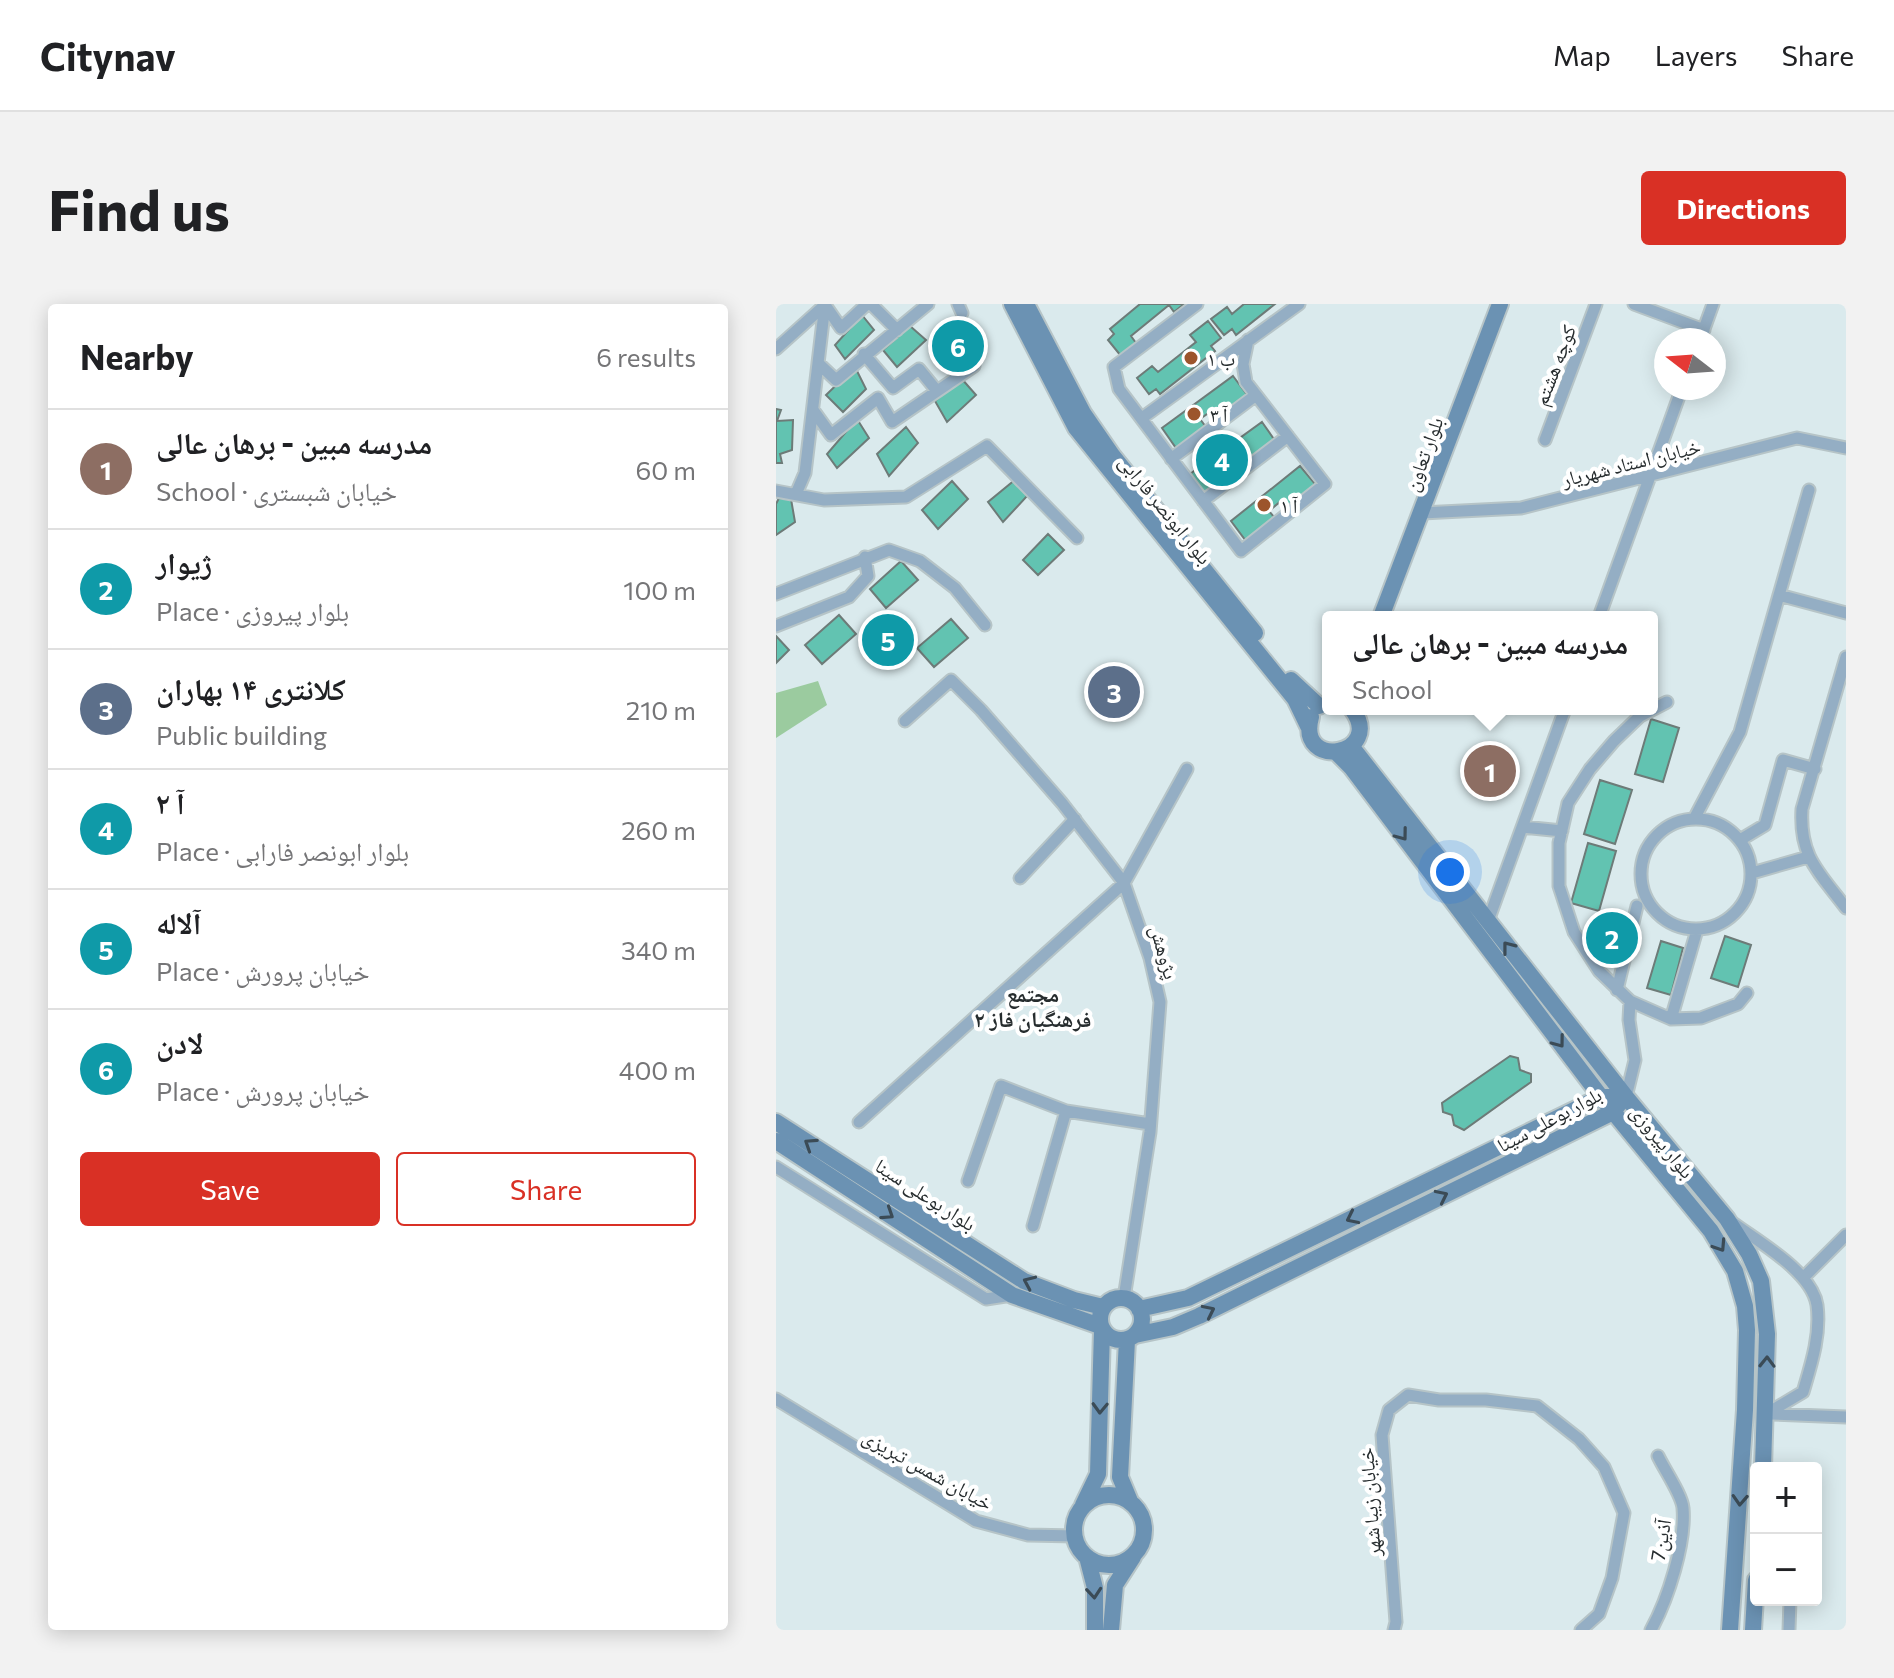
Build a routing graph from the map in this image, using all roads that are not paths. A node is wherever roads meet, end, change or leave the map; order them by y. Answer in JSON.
{"nodes":[{"id":1,"x":825,"y":304,"type":"edge"},
{"id":2,"x":869,"y":304,"type":"edge"},
{"id":3,"x":928,"y":304,"type":"edge"},
{"id":4,"x":1012,"y":304,"type":"edge"},
{"id":5,"x":1026,"y":304,"type":"edge"},
{"id":6,"x":1197,"y":304,"type":"edge"},
{"id":7,"x":1299,"y":304,"type":"edge"},
{"id":8,"x":1500,"y":304,"type":"edge"},
{"id":9,"x":1596,"y":304,"type":"edge"},
{"id":10,"x":1634,"y":304,"type":"edge"},
{"id":11,"x":1713,"y":304,"type":"edge"},
{"id":12,"x":1687,"y":328,"type":"edge"},
{"id":13,"x":1704,"y":328,"type":"edge"},
{"id":14,"x":897,"y":330,"type":"junction"},
{"id":15,"x":1248,"y":340,"type":"junction"},
{"id":16,"x":776,"y":349,"type":"edge"},
{"id":17,"x":864,"y":354,"type":"junction"},
{"id":18,"x":818,"y":363,"type":"junction"},
{"id":19,"x":974,"y":366,"type":"dead end"},
{"id":20,"x":937,"y":391,"type":"junction"},
{"id":21,"x":1256,"y":395,"type":"junction"},
{"id":22,"x":1677,"y":400,"type":"edge"},
{"id":23,"x":813,"y":410,"type":"junction"},
{"id":24,"x":1142,"y":418,"type":"junction"},
{"id":25,"x":1288,"y":436,"type":"junction"},
{"id":26,"x":1545,"y":440,"type":"dead end"},
{"id":27,"x":1846,"y":448,"type":"edge"},
{"id":28,"x":1171,"y":459,"type":"junction"},
{"id":29,"x":1649,"y":475,"type":"junction"},
{"id":30,"x":1809,"y":490,"type":"dead end"},
{"id":31,"x":776,"y":491,"type":"edge"},
{"id":32,"x":796,"y":494,"type":"junction"},
{"id":33,"x":1203,"y":501,"type":"junction"},
{"id":34,"x":1422,"y":513,"type":"junction"},
{"id":35,"x":1077,"y":538,"type":"dead end"},
{"id":36,"x":865,"y":557,"type":"junction"},
{"id":37,"x":776,"y":594,"type":"edge"},
{"id":38,"x":1779,"y":595,"type":"junction"},
{"id":39,"x":1230,"y":610,"type":"junction"},
{"id":40,"x":1383,"y":611,"type":"edge"},
{"id":41,"x":1601,"y":611,"type":"edge"},
{"id":42,"x":1846,"y":613,"type":"edge"},
{"id":43,"x":985,"y":625,"type":"dead end"},
{"id":44,"x":776,"y":626,"type":"edge"},
{"id":45,"x":1846,"y":657,"type":"edge"},
{"id":46,"x":1667,"y":702,"type":"dead end"},
{"id":47,"x":1322,"y":703,"type":"edge"},
{"id":48,"x":1322,"y":706,"type":"edge"},
{"id":49,"x":1658,"y":707,"type":"edge"},
{"id":50,"x":1356,"y":715,"type":"edge"},
{"id":51,"x":1563,"y":715,"type":"edge"},
{"id":52,"x":1642,"y":715,"type":"edge"},
{"id":53,"x":905,"y":721,"type":"dead end"},
{"id":54,"x":1308,"y":726,"type":"junction"},
{"id":55,"x":1343,"y":749,"type":"junction"},
{"id":56,"x":1187,"y":769,"type":"dead end"},
{"id":57,"x":1815,"y":769,"type":"junction"},
{"id":58,"x":1075,"y":819,"type":"junction"},
{"id":59,"x":1694,"y":819,"type":"junction"},
{"id":60,"x":1523,"y":827,"type":"junction"},
{"id":61,"x":1562,"y":831,"type":"junction"},
{"id":62,"x":1740,"y":840,"type":"junction"},
{"id":63,"x":1808,"y":857,"type":"junction"},
{"id":64,"x":1752,"y":873,"type":"junction"},
{"id":65,"x":1020,"y":878,"type":"dead end"},
{"id":66,"x":1124,"y":883,"type":"junction"},
{"id":67,"x":1845,"y":903,"type":"edge"},
{"id":68,"x":1637,"y":906,"type":"dead end"},
{"id":69,"x":1488,"y":921,"type":"junction"},
{"id":70,"x":1697,"y":930,"type":"junction"},
{"id":71,"x":1617,"y":990,"type":"junction"},
{"id":72,"x":1747,"y":993,"type":"dead end"},
{"id":73,"x":1630,"y":1001,"type":"junction"},
{"id":74,"x":1671,"y":1019,"type":"junction"},
{"id":75,"x":1601,"y":1097,"type":"junction"},
{"id":76,"x":1626,"y":1097,"type":"junction"},
{"id":77,"x":1066,"y":1111,"type":"junction"},
{"id":78,"x":1613,"y":1112,"type":"junction"},
{"id":79,"x":776,"y":1122,"type":"edge"},
{"id":80,"x":859,"y":1122,"type":"dead end"},
{"id":81,"x":1150,"y":1124,"type":"junction"},
{"id":82,"x":776,"y":1141,"type":"edge"},
{"id":83,"x":776,"y":1167,"type":"edge"},
{"id":84,"x":968,"y":1181,"type":"dead end"},
{"id":85,"x":1727,"y":1219,"type":"junction"},
{"id":86,"x":1033,"y":1226,"type":"dead end"},
{"id":87,"x":1846,"y":1235,"type":"edge"},
{"id":88,"x":1803,"y":1278,"type":"junction"},
{"id":89,"x":1012,"y":1295,"type":"junction"},
{"id":90,"x":1124,"y":1298,"type":"junction"},
{"id":91,"x":1103,"y":1307,"type":"junction"},
{"id":92,"x":1139,"y":1309,"type":"junction"},
{"id":93,"x":1101,"y":1328,"type":"junction"},
{"id":94,"x":1131,"y":1338,"type":"junction"},
{"id":95,"x":776,"y":1399,"type":"edge"},
{"id":96,"x":1766,"y":1414,"type":"junction"},
{"id":97,"x":1846,"y":1417,"type":"edge"},
{"id":98,"x":1658,"y":1456,"type":"dead end"},
{"id":99,"x":1763,"y":1462,"type":"edge"},
{"id":100,"x":1130,"y":1501,"type":"junction"},
{"id":101,"x":1083,"y":1506,"type":"junction"},
{"id":102,"x":1075,"y":1536,"type":"junction"},
{"id":103,"x":1135,"y":1554,"type":"junction"},
{"id":104,"x":1087,"y":1557,"type":"junction"},
{"id":105,"x":1754,"y":1606,"type":"edge"},
{"id":106,"x":1790,"y":1606,"type":"edge"},
{"id":107,"x":1095,"y":1630,"type":"edge"},
{"id":108,"x":1111,"y":1630,"type":"edge"},
{"id":109,"x":1394,"y":1630,"type":"edge"},
{"id":110,"x":1581,"y":1630,"type":"edge"},
{"id":111,"x":1651,"y":1630,"type":"edge"},
{"id":112,"x":1730,"y":1630,"type":"edge"},
{"id":113,"x":1753,"y":1630,"type":"edge"},
{"id":114,"x":1789,"y":1630,"type":"edge"}],
"edges":[{"from":1,"to":2,"type":"street"},
{"from":1,"to":16,"type":"street"},
{"from":1,"to":18,"type":"street"},
{"from":2,"to":14,"type":"street"},
{"from":3,"to":14,"type":"street"},
{"from":4,"to":39,"type":"street","name":"بلوار ابونصر فارابی"},
{"from":5,"to":39,"type":"street","name":"بلوار ابونصر فارابی"},
{"from":6,"to":24,"type":"street"},
{"from":7,"to":15,"type":"street"},
{"from":8,"to":34,"type":"street","name":"بلوار تعاون"},
{"from":9,"to":26,"type":"street","name":"کوچه هشتم"},
{"from":10,"to":12,"type":"street"},
{"from":11,"to":13,"type":"street"},
{"from":14,"to":17,"type":"street"},
{"from":15,"to":21,"type":"street"},
{"from":15,"to":24,"type":"street"},
{"from":17,"to":18,"type":"street"},
{"from":17,"to":20,"type":"street"},
{"from":18,"to":23,"type":"street"},
{"from":19,"to":20,"type":"street"},
{"from":20,"to":23,"type":"street"},
{"from":21,"to":25,"type":"street"},
{"from":21,"to":28,"type":"street"},
{"from":22,"to":29,"type":"street"},
{"from":23,"to":32,"type":"street"},
{"from":24,"to":28,"type":"street"},
{"from":25,"to":33,"type":"street"},
{"from":25,"to":33,"type":"street"},
{"from":27,"to":29,"type":"street","name":"خیابان استاد شهریار"},
{"from":28,"to":33,"type":"street"},
{"from":29,"to":34,"type":"street","name":"خیابان استاد شهریار"},
{"from":29,"to":41,"type":"street"},
{"from":30,"to":38,"type":"street"},
{"from":31,"to":32,"type":"street"},
{"from":32,"to":35,"type":"street"},
{"from":34,"to":40,"type":"street","name":"بلوار تعاون"},
{"from":36,"to":37,"type":"street"},
{"from":36,"to":43,"type":"street"},
{"from":36,"to":44,"type":"street"},
{"from":38,"to":42,"type":"street"},
{"from":38,"to":59,"type":"street"},
{"from":39,"to":47,"type":"street","name":"بلوار ابونصر فارابی"},
{"from":39,"to":54,"type":"street","name":"بلوار ابونصر فارابی"},
{"from":45,"to":57,"type":"street"},
{"from":46,"to":49,"type":"street"},
{"from":48,"to":54,"type":"street"},
{"from":50,"to":55,"type":"street"},
{"from":51,"to":60,"type":"street"},
{"from":52,"to":61,"type":"street"},
{"from":53,"to":58,"type":"street","name":"پژوهش"},
{"from":54,"to":55,"type":"street","name":"بلوار ابونصر فارابی"},
{"from":55,"to":69,"type":"street","name":"بلوار پیروزی"},
{"from":55,"to":75,"type":"street","name":"بلوار پیروزی","one_way":true},
{"from":56,"to":66,"type":"street"},
{"from":57,"to":62,"type":"street"},
{"from":57,"to":63,"type":"street"},
{"from":58,"to":65,"type":"street"},
{"from":58,"to":66,"type":"street","name":"پژوهش"},
{"from":59,"to":62,"type":"street"},
{"from":59,"to":70,"type":"street"},
{"from":60,"to":61,"type":"street"},
{"from":60,"to":69,"type":"street"},
{"from":61,"to":71,"type":"street"},
{"from":62,"to":64,"type":"street"},
{"from":63,"to":64,"type":"street"},
{"from":63,"to":67,"type":"street"},
{"from":64,"to":70,"type":"street"},
{"from":66,"to":80,"type":"street"},
{"from":66,"to":81,"type":"street","name":"پژوهش"},
{"from":68,"to":71,"type":"street"},
{"from":76,"to":69,"type":"street","name":"بلوار پیروزی","one_way":true},
{"from":70,"to":74,"type":"street"},
{"from":71,"to":73,"type":"street"},
{"from":72,"to":74,"type":"street"},
{"from":73,"to":74,"type":"street"},
{"from":73,"to":76,"type":"street"},
{"from":75,"to":76,"type":"street","name":"بلوار بوعلی سینا"},
{"from":75,"to":78,"type":"street","name":"بلوار پیروزی"},
{"from":75,"to":92,"type":"street","name":"بلوار بوعلی سینا","one_way":true},
{"from":76,"to":78,"type":"street","name":"بلوار بوعلی سینا"},
{"from":76,"to":85,"type":"street","name":"بلوار پیروزی"},
{"from":77,"to":81,"type":"street"},
{"from":77,"to":84,"type":"street"},
{"from":77,"to":86,"type":"street"},
{"from":94,"to":78,"type":"street","name":"بلوار بوعلی سینا","one_way":true},
{"from":78,"to":112,"type":"street","name":"بلوار پیروزی","one_way":true},
{"from":91,"to":79,"type":"street","name":"بلوار بوعلی سینا","one_way":true},
{"from":81,"to":90,"type":"street","name":"پژوهش"},
{"from":82,"to":89,"type":"street","name":"بلوار بوعلی سینا","one_way":true},
{"from":83,"to":89,"type":"street"},
{"from":85,"to":88,"type":"street"},
{"from":96,"to":85,"type":"street","name":"بلوار پیروزی","one_way":true},
{"from":87,"to":88,"type":"street"},
{"from":88,"to":96,"type":"street"},
{"from":89,"to":93,"type":"street","name":"بلوار بوعلی سینا"},
{"from":90,"to":91,"type":"street"},
{"from":90,"to":92,"type":"street"},
{"from":91,"to":93,"type":"street"},
{"from":92,"to":94,"type":"street"},
{"from":93,"to":94,"type":"street"},
{"from":93,"to":101,"type":"street","one_way":true},
{"from":94,"to":100,"type":"street"},
{"from":95,"to":102,"type":"street","name":"خیابان شمس تبریزی"},
{"from":96,"to":97,"type":"street"},
{"from":96,"to":99,"type":"street","name":"بلوار پیروزی"},
{"from":98,"to":111,"type":"street","name":"آذین7"},
{"from":100,"to":101,"type":"street"},
{"from":100,"to":103,"type":"street"},
{"from":101,"to":102,"type":"street"},
{"from":102,"to":104,"type":"street"},
{"from":103,"to":104,"type":"street"},
{"from":103,"to":108,"type":"street"},
{"from":104,"to":107,"type":"street","one_way":true},
{"from":105,"to":113,"type":"street"},
{"from":106,"to":114,"type":"street"},
{"from":109,"to":110,"type":"street","name":"خیابان زیبا شهر"}]}
